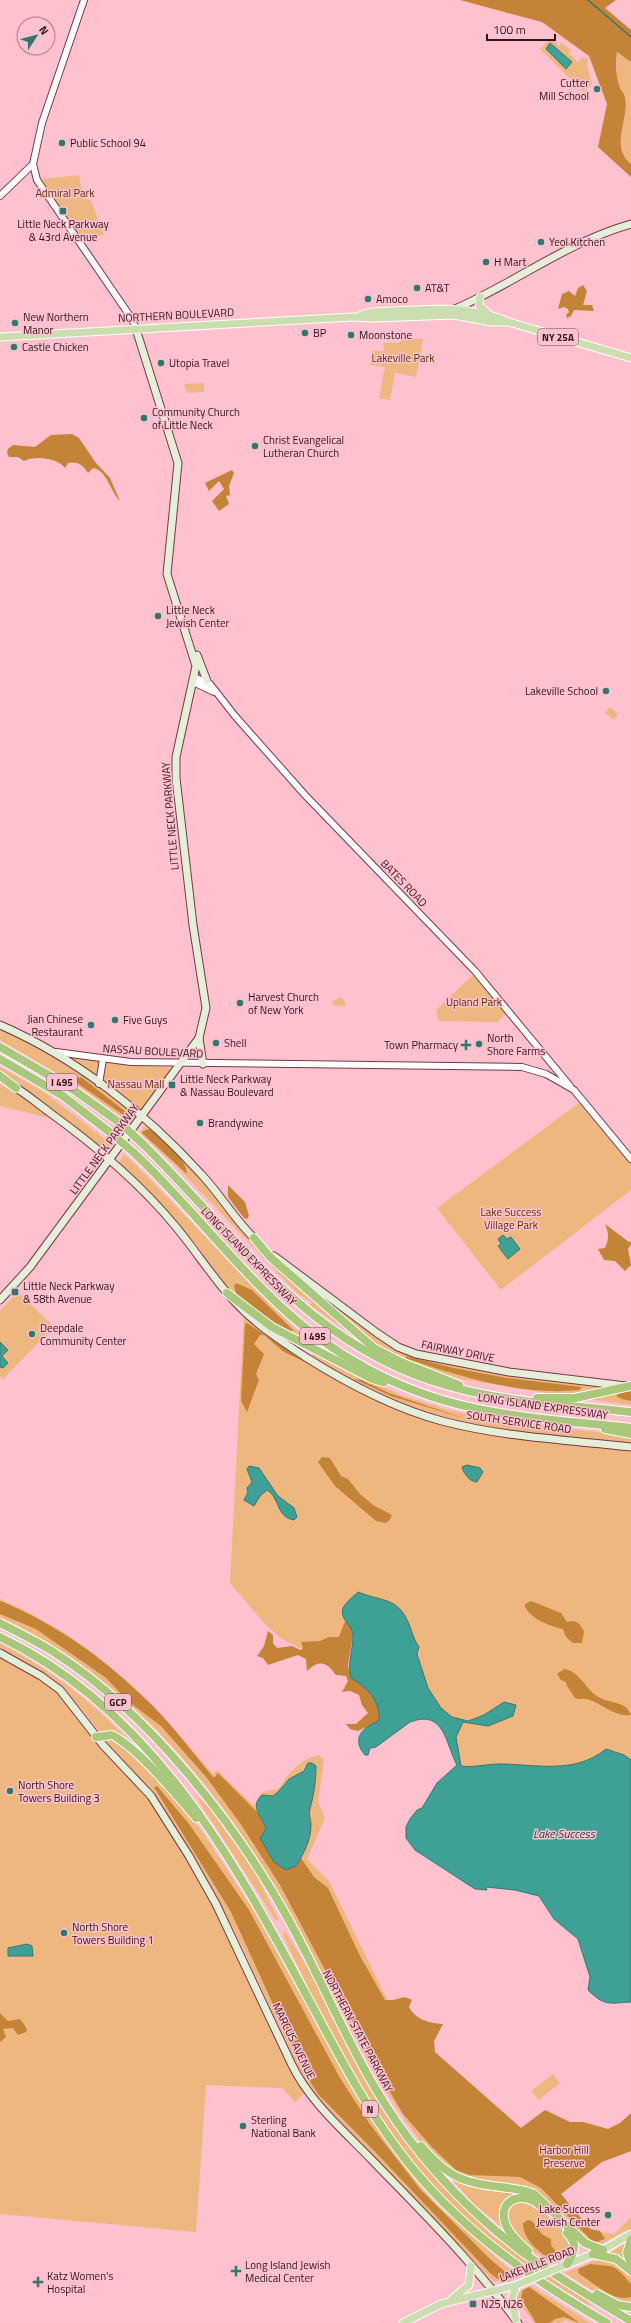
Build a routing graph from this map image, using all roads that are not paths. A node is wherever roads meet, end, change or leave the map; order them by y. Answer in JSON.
{"nodes":[{"id":1,"x":84,"y":0,"type":"edge"},
{"id":2,"x":33,"y":164,"type":"junction"},
{"id":3,"x":0,"y":196,"type":"edge"},
{"id":4,"x":631,"y":224,"type":"edge"},
{"id":5,"x":480,"y":297,"type":"junction"},
{"id":6,"x":454,"y":312,"type":"junction"},
{"id":7,"x":491,"y":315,"type":"junction"},
{"id":8,"x":509,"y":322,"type":"junction"},
{"id":9,"x":136,"y":328,"type":"junction"},
{"id":10,"x":0,"y":336,"type":"edge"},
{"id":11,"x":631,"y":358,"type":"edge"},
{"id":12,"x":193,"y":650,"type":"junction"},
{"id":13,"x":194,"y":680,"type":"junction"},
{"id":14,"x":207,"y":681,"type":"junction"},
{"id":15,"x":216,"y":692,"type":"junction"},
{"id":16,"x":0,"y":1025,"type":"edge"},
{"id":17,"x":199,"y":1038,"type":"junction"},
{"id":18,"x":0,"y":1047,"type":"edge"},
{"id":19,"x":49,"y":1050,"type":"junction"},
{"id":20,"x":0,"y":1059,"type":"edge"},
{"id":21,"x":103,"y":1059,"type":"junction"},
{"id":22,"x":181,"y":1063,"type":"junction"},
{"id":23,"x":203,"y":1064,"type":"junction"},
{"id":24,"x":0,"y":1076,"type":"edge"},
{"id":25,"x":0,"y":1080,"type":"edge"},
{"id":26,"x":99,"y":1084,"type":"junction"},
{"id":27,"x":16,"y":1088,"type":"junction"},
{"id":28,"x":574,"y":1090,"type":"junction"},
{"id":29,"x":141,"y":1115,"type":"junction"},
{"id":30,"x":110,"y":1159,"type":"junction"},
{"id":31,"x":631,"y":1160,"type":"edge"},
{"id":32,"x":254,"y":1238,"type":"junction"},
{"id":33,"x":227,"y":1293,"type":"junction"},
{"id":34,"x":0,"y":1300,"type":"edge"},
{"id":35,"x":631,"y":1386,"type":"edge"},
{"id":36,"x":404,"y":1387,"type":"junction"},
{"id":37,"x":480,"y":1394,"type":"junction"},
{"id":38,"x":513,"y":1399,"type":"junction"},
{"id":39,"x":631,"y":1412,"type":"edge"},
{"id":40,"x":591,"y":1424,"type":"junction"},
{"id":41,"x":631,"y":1428,"type":"edge"},
{"id":42,"x":631,"y":1434,"type":"edge"},
{"id":43,"x":631,"y":1447,"type":"edge"},
{"id":44,"x":0,"y":1623,"type":"edge"},
{"id":45,"x":0,"y":1637,"type":"edge"},
{"id":46,"x":0,"y":1653,"type":"edge"},
{"id":47,"x":96,"y":1737,"type":"junction"},
{"id":48,"x":215,"y":1807,"type":"joint"},
{"id":49,"x":213,"y":1834,"type":"joint"},
{"id":50,"x":239,"y":1874,"type":"junction"},
{"id":51,"x":380,"y":2096,"type":"junction"},
{"id":52,"x":631,"y":2234,"type":"edge"},
{"id":53,"x":631,"y":2240,"type":"edge"},
{"id":54,"x":603,"y":2250,"type":"junction"},
{"id":55,"x":593,"y":2254,"type":"junction"},
{"id":56,"x":631,"y":2264,"type":"edge"},
{"id":57,"x":471,"y":2266,"type":"junction"},
{"id":58,"x":542,"y":2266,"type":"junction"},
{"id":59,"x":564,"y":2266,"type":"junction"},
{"id":60,"x":631,"y":2271,"type":"edge"},
{"id":61,"x":557,"y":2276,"type":"junction"},
{"id":62,"x":517,"y":2285,"type":"junction"},
{"id":63,"x":493,"y":2291,"type":"junction"},
{"id":64,"x":448,"y":2302,"type":"junction"},
{"id":65,"x":631,"y":2307,"type":"edge"},
{"id":66,"x":589,"y":2312,"type":"junction"},
{"id":67,"x":517,"y":2321,"type":"edge"},
{"id":68,"x":631,"y":2321,"type":"edge"},
{"id":69,"x":403,"y":2323,"type":"edge"},
{"id":70,"x":602,"y":2323,"type":"edge"},
{"id":71,"x":607,"y":2323,"type":"edge"}],
"edges":[{"from":1,"to":2,"type":"street","name":"LITTLE NECK PARKWAY"},
{"from":2,"to":3,"type":"street"},
{"from":2,"to":9,"type":"street","name":"LITTLE NECK PARKWAY"},
{"from":4,"to":5,"type":"main road"},
{"from":5,"to":6,"type":"main road"},
{"from":5,"to":7,"type":"main road"},
{"from":6,"to":7,"type":"main road","name":"NORTHERN BOULEVARD","number":"NY 25A"},
{"from":6,"to":8,"type":"main road","name":"NORTHERN BOULEVARD","number":"NY 25A"},
{"from":6,"to":9,"type":"main road","name":"NORTHERN BOULEVARD","number":"NY 25A"},
{"from":7,"to":8,"type":"main road","name":"NORTHERN BOULEVARD","number":"NY 25A"},
{"from":8,"to":11,"type":"main road","name":"NORTHERN BOULEVARD","number":"NY 25A"},
{"from":9,"to":10,"type":"main road","name":"NORTHERN BOULEVARD","number":"NY 25A"},
{"from":9,"to":12,"type":"main road","name":"LITTLE NECK PARKWAY"},
{"from":12,"to":13,"type":"main road","name":"LITTLE NECK PARKWAY"},
{"from":12,"to":14,"type":"main road"},
{"from":13,"to":14,"type":"street"},
{"from":13,"to":15,"type":"street","name":"BATES ROAD"},
{"from":13,"to":17,"type":"main road","name":"LITTLE NECK PARKWAY"},
{"from":14,"to":15,"type":"street","name":"BATES ROAD"},
{"from":15,"to":28,"type":"street","name":"BATES ROAD"},
{"from":16,"to":19,"type":"main road","name":"FAIRWAY DRIVE"},
{"from":17,"to":22,"type":"main road","name":"LITTLE NECK PARKWAY"},
{"from":17,"to":23,"type":"main road"},
{"from":18,"to":37,"type":"highway","name":"LONG ISLAND EXPRESSWAY","number":"I 495","bridge":true},
{"from":19,"to":21,"type":"street","name":"NASSAU BOULEVARD"},
{"from":19,"to":26,"type":"main road","name":"FAIRWAY DRIVE"},
{"from":20,"to":36,"type":"highway","name":"LONG ISLAND EXPRESSWAY","number":"I 495","bridge":true},
{"from":21,"to":22,"type":"street","name":"NASSAU BOULEVARD"},
{"from":21,"to":26,"type":"street"},
{"from":22,"to":23,"type":"street","name":"NASSAU BOULEVARD"},
{"from":22,"to":29,"type":"main road","name":"LITTLE NECK PARKWAY"},
{"from":23,"to":28,"type":"street","name":"NASSAU BOULEVARD"},
{"from":24,"to":27,"type":"highway"},
{"from":25,"to":27,"type":"main road","name":"SOUTH SERVICE ROAD"},
{"from":26,"to":29,"type":"main road","name":"FAIRWAY DRIVE"},
{"from":27,"to":30,"type":"main road","name":"SOUTH SERVICE ROAD"},
{"from":28,"to":31,"type":"street","name":"BATES ROAD"},
{"from":29,"to":30,"type":"main road","name":"LITTLE NECK PARKWAY"},
{"from":29,"to":32,"type":"main road","name":"FAIRWAY DRIVE"},
{"from":30,"to":33,"type":"main road","name":"SOUTH SERVICE ROAD"},
{"from":30,"to":34,"type":"main road","name":"LITTLE NECK PARKWAY"},
{"from":32,"to":35,"type":"main road","name":"FAIRWAY DRIVE"},
{"from":32,"to":37,"type":"highway"},
{"from":33,"to":36,"type":"highway"},
{"from":33,"to":43,"type":"main road","name":"SOUTH SERVICE ROAD"},
{"from":35,"to":38,"type":"highway"},
{"from":36,"to":40,"type":"highway","name":"LONG ISLAND EXPRESSWAY","number":"I 495"},
{"from":37,"to":38,"type":"highway","name":"LONG ISLAND EXPRESSWAY","number":"I 495"},
{"from":38,"to":39,"type":"highway","name":"LONG ISLAND EXPRESSWAY","number":"I 495"},
{"from":40,"to":41,"type":"highway","name":"LONG ISLAND EXPRESSWAY","number":"I 495"},
{"from":40,"to":42,"type":"highway"},
{"from":44,"to":48,"type":"highway","number":"GCP"},
{"from":45,"to":49,"type":"highway","number":"GCP"},
{"from":46,"to":47,"type":"main road","name":"MARCUS AVENUE"},
{"from":47,"to":50,"type":"highway"},
{"from":47,"to":57,"type":"main road","name":"MARCUS AVENUE"},
{"from":48,"to":51,"type":"highway","name":"NORTHERN STATE PARKWAY","number":"N"},
{"from":49,"to":50,"type":"highway","number":"N"},
{"from":50,"to":66,"type":"highway","number":"N"},
{"from":51,"to":54,"type":"highway"},
{"from":51,"to":58,"type":"highway","name":"NORTHERN STATE PARKWAY","number":"N"},
{"from":52,"to":54,"type":"main road","name":"LAKEVILLE ROAD"},
{"from":53,"to":56,"type":"highway"},
{"from":54,"to":55,"type":"main road","name":"LAKEVILLE ROAD"},
{"from":55,"to":59,"type":"main road","name":"LAKEVILLE ROAD"},
{"from":55,"to":60,"type":"highway"},
{"from":57,"to":63,"type":"main road","name":"MARCUS AVENUE"},
{"from":57,"to":64,"type":"main road"},
{"from":58,"to":59,"type":"highway"},
{"from":58,"to":61,"type":"highway","name":"NORTHERN STATE PARKWAY","number":"N"},
{"from":59,"to":62,"type":"main road","name":"LAKEVILLE ROAD","bridge":true},
{"from":61,"to":65,"type":"highway"},
{"from":61,"to":68,"type":"highway","name":"NORTHERN STATE PARKWAY","number":"N"},
{"from":62,"to":63,"type":"main road","name":"LAKEVILLE ROAD"},
{"from":62,"to":67,"type":"main road"},
{"from":63,"to":64,"type":"main road","name":"LAKEVILLE ROAD"},
{"from":63,"to":67,"type":"main road","name":"MARCUS AVENUE"},
{"from":64,"to":69,"type":"main road","name":"LAKEVILLE ROAD"},
{"from":66,"to":70,"type":"highway"},
{"from":66,"to":71,"type":"highway","number":"N"}]}
